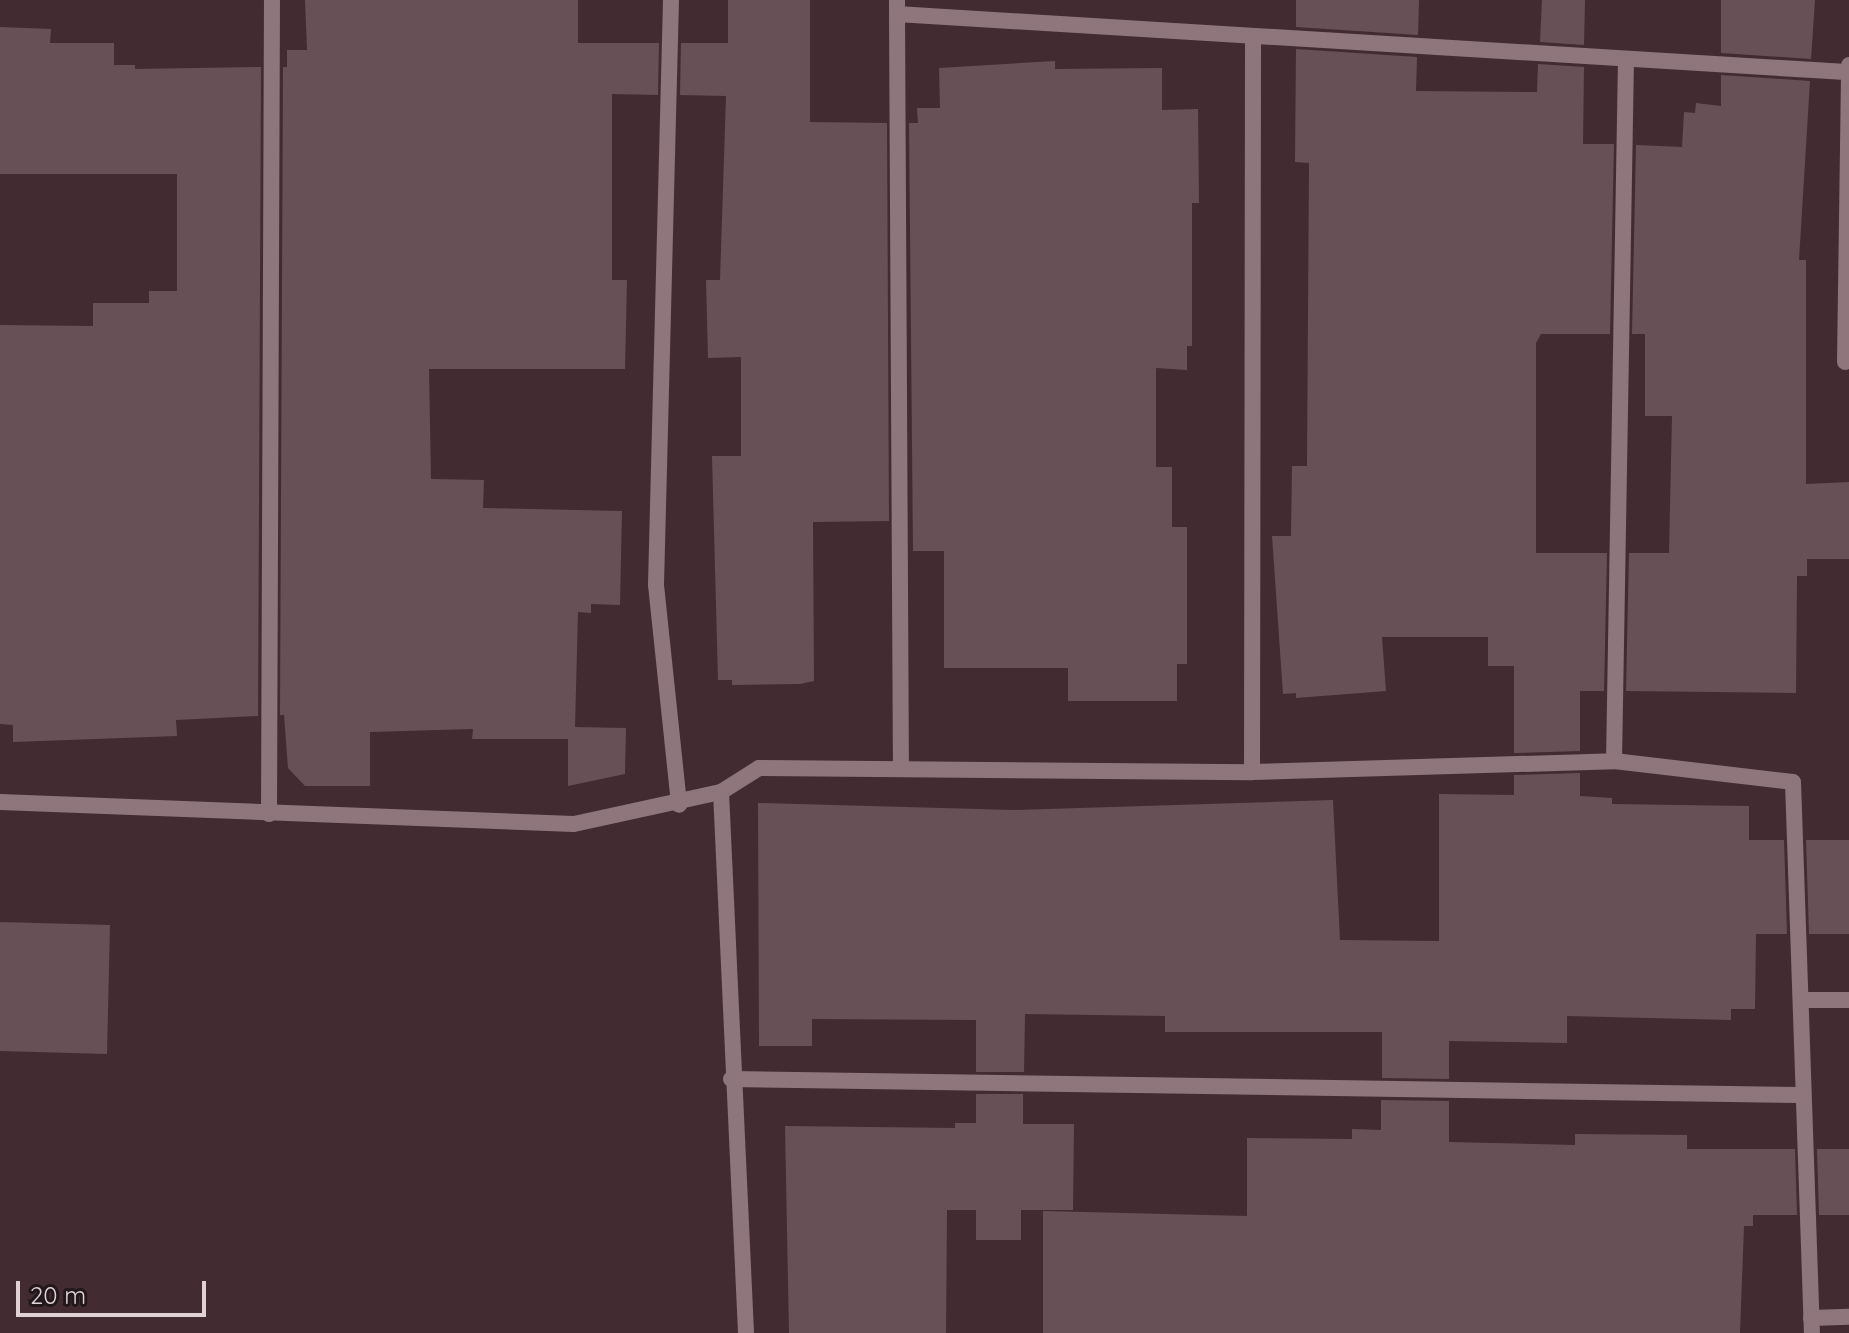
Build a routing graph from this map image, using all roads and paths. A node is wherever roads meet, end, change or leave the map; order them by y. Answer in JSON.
{"nodes":[{"id":1,"x":272,"y":0,"type":"edge"},
{"id":2,"x":671,"y":0,"type":"edge"},
{"id":3,"x":897,"y":7,"type":"edge"},
{"id":4,"x":1253,"y":36,"type":"junction"},
{"id":5,"x":1626,"y":59,"type":"junction"},
{"id":6,"x":1848,"y":68,"type":"edge"},
{"id":7,"x":1845,"y":362,"type":"dead end"},
{"id":8,"x":1614,"y":761,"type":"junction"},
{"id":9,"x":901,"y":769,"type":"junction"},
{"id":10,"x":1252,"y":772,"type":"junction"},
{"id":11,"x":721,"y":792,"type":"junction"},
{"id":12,"x":0,"y":802,"type":"edge"},
{"id":13,"x":679,"y":805,"type":"junction"},
{"id":14,"x":269,"y":814,"type":"junction"},
{"id":15,"x":1801,"y":1000,"type":"junction"},
{"id":16,"x":1849,"y":1000,"type":"edge"},
{"id":17,"x":731,"y":1079,"type":"junction"},
{"id":18,"x":1800,"y":1095,"type":"junction"},
{"id":19,"x":1849,"y":1317,"type":"edge"},
{"id":20,"x":1811,"y":1326,"type":"edge"},
{"id":21,"x":746,"y":1333,"type":"edge"}],
"edges":[{"from":1,"to":14,"type":"street"},
{"from":2,"to":13,"type":"street"},
{"from":3,"to":4,"type":"street"},
{"from":3,"to":9,"type":"street"},
{"from":4,"to":5,"type":"street"},
{"from":4,"to":10,"type":"street"},
{"from":5,"to":6,"type":"street"},
{"from":5,"to":8,"type":"street"},
{"from":6,"to":7,"type":"street"},
{"from":8,"to":10,"type":"street"},
{"from":8,"to":15,"type":"street"},
{"from":9,"to":10,"type":"street"},
{"from":9,"to":11,"type":"street"},
{"from":11,"to":13,"type":"street"},
{"from":11,"to":17,"type":"street"},
{"from":12,"to":14,"type":"street"},
{"from":13,"to":14,"type":"street"},
{"from":15,"to":16,"type":"street"},
{"from":15,"to":18,"type":"street"},
{"from":17,"to":18,"type":"street"},
{"from":17,"to":21,"type":"street"},
{"from":18,"to":20,"type":"street"},
{"from":19,"to":20,"type":"street"}]}
